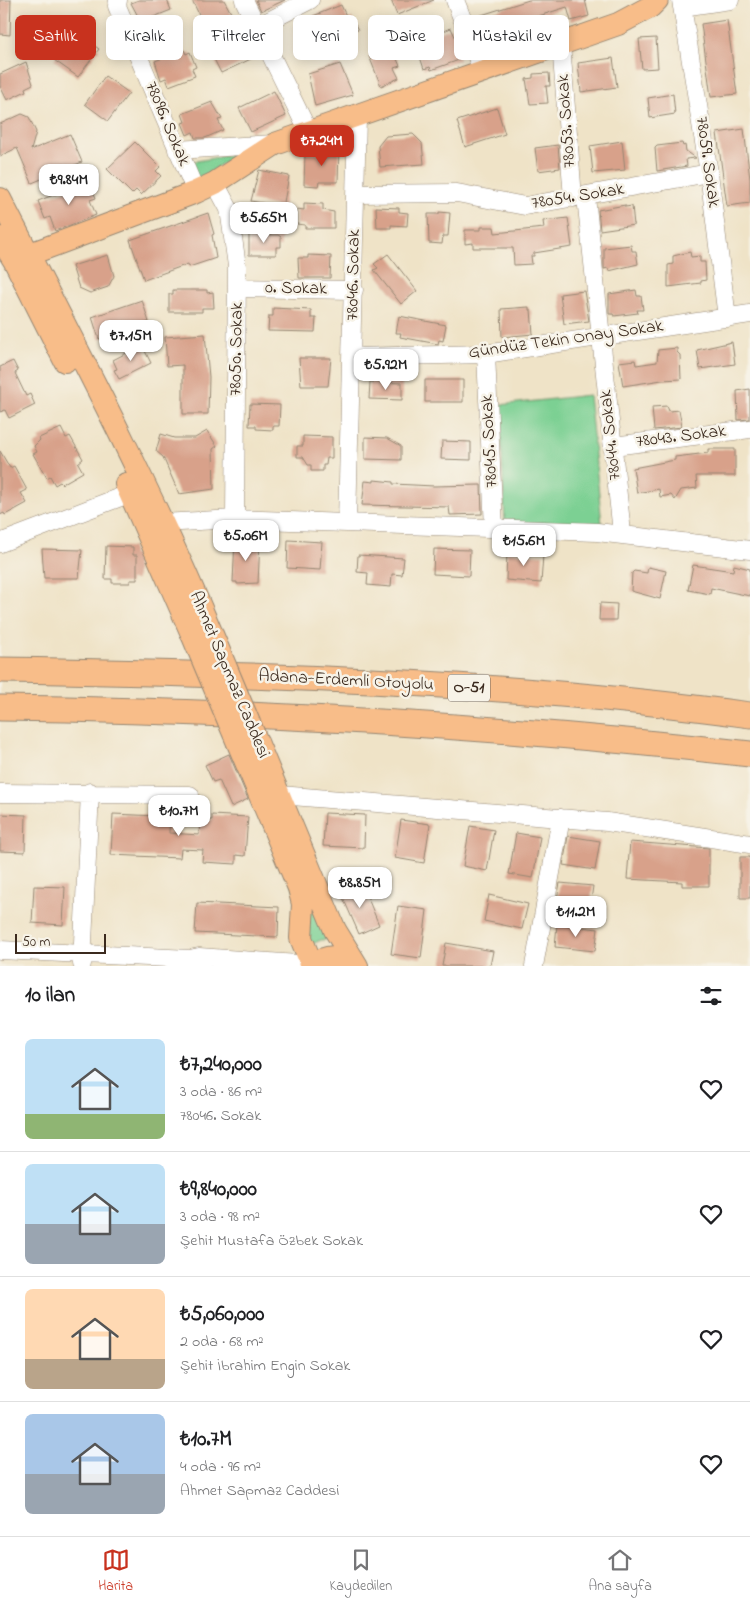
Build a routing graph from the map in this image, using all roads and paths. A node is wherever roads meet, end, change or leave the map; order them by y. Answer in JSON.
{"nodes":[{"id":1,"x":118,"y":0,"type":"edge"},
{"id":2,"x":244,"y":0,"type":"edge"},
{"id":3,"x":310,"y":0,"type":"edge"},
{"id":4,"x":455,"y":0,"type":"edge"},
{"id":5,"x":657,"y":0,"type":"edge"},
{"id":6,"x":730,"y":0,"type":"edge"},
{"id":7,"x":682,"y":4,"type":"edge"},
{"id":8,"x":251,"y":15,"type":"edge"},
{"id":9,"x":281,"y":15,"type":"edge"},
{"id":10,"x":569,"y":42,"type":"edge"},
{"id":11,"x":273,"y":60,"type":"edge"},
{"id":12,"x":518,"y":60,"type":"edge"},
{"id":13,"x":564,"y":60,"type":"edge"},
{"id":14,"x":483,"y":73,"type":"junction"},
{"id":15,"x":357,"y":117,"type":"junction"},
{"id":16,"x":309,"y":133,"type":"junction"},
{"id":17,"x":275,"y":144,"type":"junction"},
{"id":18,"x":177,"y":150,"type":"junction"},
{"id":19,"x":709,"y":173,"type":"junction"},
{"id":20,"x":206,"y":188,"type":"junction"},
{"id":21,"x":356,"y":194,"type":"junction"},
{"id":22,"x":579,"y":198,"type":"junction"},
{"id":23,"x":0,"y":199,"type":"edge"},
{"id":24,"x":0,"y":238,"type":"edge"},
{"id":25,"x":30,"y":254,"type":"junction"},
{"id":26,"x":238,"y":288,"type":"junction"},
{"id":27,"x":354,"y":290,"type":"junction"},
{"id":28,"x":750,"y":314,"type":"edge"},
{"id":29,"x":727,"y":318,"type":"junction"},
{"id":30,"x":601,"y":337,"type":"junction"},
{"id":31,"x":486,"y":354,"type":"junction"},
{"id":32,"x":352,"y":357,"type":"junction"},
{"id":33,"x":750,"y":429,"type":"edge"},
{"id":34,"x":612,"y":446,"type":"junction"},
{"id":35,"x":130,"y":493,"type":"junction"},
{"id":36,"x":235,"y":519,"type":"junction"},
{"id":37,"x":162,"y":523,"type":"junction"},
{"id":38,"x":347,"y":523,"type":"junction"},
{"id":39,"x":494,"y":529,"type":"junction"},
{"id":40,"x":622,"y":534,"type":"junction"},
{"id":41,"x":0,"y":543,"type":"edge"},
{"id":42,"x":750,"y":550,"type":"edge"},
{"id":43,"x":202,"y":633,"type":"junction"},
{"id":44,"x":0,"y":670,"type":"edge"},
{"id":45,"x":4,"y":709,"type":"edge"},
{"id":46,"x":750,"y":716,"type":"edge"},
{"id":47,"x":248,"y":742,"type":"junction"},
{"id":48,"x":750,"y":754,"type":"edge"},
{"id":49,"x":90,"y":792,"type":"junction"},
{"id":50,"x":0,"y":793,"type":"edge"},
{"id":51,"x":280,"y":795,"type":"junction"},
{"id":52,"x":190,"y":796,"type":"dead end"},
{"id":53,"x":561,"y":818,"type":"junction"},
{"id":54,"x":750,"y":844,"type":"edge"},
{"id":55,"x":0,"y":950,"type":"edge"},
{"id":56,"x":82,"y":960,"type":"edge"},
{"id":57,"x":197,"y":963,"type":"edge"},
{"id":58,"x":312,"y":966,"type":"edge"},
{"id":59,"x":357,"y":966,"type":"edge"},
{"id":60,"x":534,"y":966,"type":"edge"}],
"edges":[{"from":1,"to":18,"type":"street","name":"78096. Sokak"},
{"from":2,"to":8,"type":"street"},
{"from":3,"to":9,"type":"street"},
{"from":4,"to":14,"type":"street"},
{"from":5,"to":10,"type":"main road"},
{"from":6,"to":7,"type":"street"},
{"from":7,"to":19,"type":"street","name":"78059. Sokak"},
{"from":11,"to":16,"type":"street"},
{"from":12,"to":14,"type":"main road"},
{"from":13,"to":22,"type":"street","name":"78053. Sokak"},
{"from":14,"to":15,"type":"main road"},
{"from":15,"to":16,"type":"main road"},
{"from":15,"to":21,"type":"street","name":"78046. Sokak"},
{"from":16,"to":17,"type":"main road"},
{"from":17,"to":18,"type":"street"},
{"from":17,"to":20,"type":"main road"},
{"from":18,"to":20,"type":"street","name":"78096. Sokak"},
{"from":19,"to":22,"type":"street","name":"78054. Sokak"},
{"from":19,"to":29,"type":"street","name":"78059. Sokak"},
{"from":20,"to":25,"type":"main road"},
{"from":20,"to":26,"type":"street","name":"78050. Sokak"},
{"from":21,"to":22,"type":"street","name":"78054. Sokak"},
{"from":21,"to":27,"type":"street","name":"78046. Sokak"},
{"from":22,"to":30,"type":"street","name":"78053. Sokak"},
{"from":23,"to":25,"type":"main road","name":"Ahmet Sapmaz Caddesi"},
{"from":24,"to":35,"type":"main road","name":"Ahmet Sapmaz Caddesi"},
{"from":25,"to":37,"type":"main road","name":"Ahmet Sapmaz Caddesi"},
{"from":26,"to":27,"type":"street","name":"0. Sokak"},
{"from":26,"to":36,"type":"street","name":"78050. Sokak"},
{"from":27,"to":32,"type":"street","name":"78046. Sokak"},
{"from":28,"to":29,"type":"street","name":"Gündüz Tekin Onay Sokak"},
{"from":29,"to":30,"type":"street","name":"Gündüz Tekin Onay Sokak"},
{"from":30,"to":31,"type":"street","name":"Gündüz Tekin Onay Sokak"},
{"from":30,"to":34,"type":"street","name":"78044. Sokak"},
{"from":31,"to":32,"type":"street","name":"Gündüz Tekin Onay Sokak"},
{"from":31,"to":39,"type":"street","name":"78045. Sokak"},
{"from":32,"to":38,"type":"street","name":"78046. Sokak"},
{"from":33,"to":34,"type":"street","name":"78043. Sokak"},
{"from":34,"to":40,"type":"street","name":"78044. Sokak"},
{"from":35,"to":41,"type":"street"},
{"from":35,"to":43,"type":"main road","name":"Ahmet Sapmaz Caddesi"},
{"from":36,"to":37,"type":"street"},
{"from":36,"to":38,"type":"street"},
{"from":37,"to":43,"type":"main road","name":"Ahmet Sapmaz Caddesi"},
{"from":38,"to":39,"type":"street"},
{"from":39,"to":40,"type":"street"},
{"from":40,"to":42,"type":"street"},
{"from":43,"to":47,"type":"main road","name":"Ahmet Sapmaz Caddesi","bridge":true},
{"from":44,"to":46,"type":"highway","name":"Adana-Erdemli Otoyolu","number":"O-51"},
{"from":45,"to":48,"type":"highway","number":"O-51"},
{"from":47,"to":51,"type":"main road","name":"Ahmet Sapmaz Caddesi"},
{"from":47,"to":58,"type":"main road","name":"Ahmet Sapmaz Caddesi"},
{"from":49,"to":50,"type":"street"},
{"from":49,"to":52,"type":"street"},
{"from":49,"to":56,"type":"street"},
{"from":51,"to":53,"type":"street"},
{"from":51,"to":59,"type":"main road","name":"Ahmet Sapmaz Caddesi"},
{"from":53,"to":54,"type":"street"},
{"from":53,"to":60,"type":"street"},
{"from":55,"to":56,"type":"street"},
{"from":56,"to":57,"type":"street"},
{"from":57,"to":58,"type":"street"},
{"from":58,"to":59,"type":"main road"}]}
